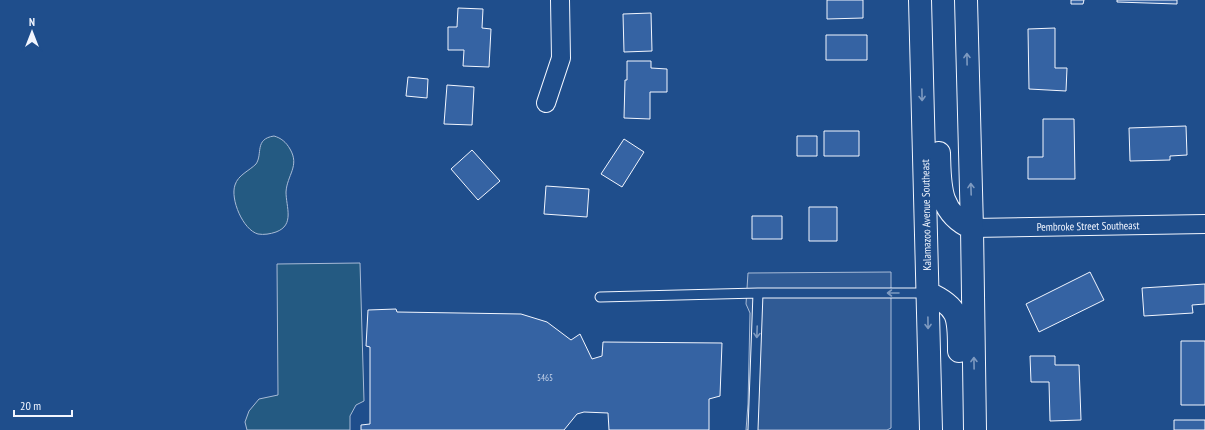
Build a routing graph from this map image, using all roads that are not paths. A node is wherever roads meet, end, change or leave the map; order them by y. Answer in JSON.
{"nodes":[{"id":1,"x":560,"y":0,"type":"edge"},
{"id":2,"x":920,"y":0,"type":"edge"},
{"id":3,"x":966,"y":0,"type":"edge"},
{"id":4,"x":921,"y":43,"type":"junction"},
{"id":5,"x":546,"y":103,"type":"dead end"},
{"id":6,"x":1205,"y":224,"type":"edge"},
{"id":7,"x":972,"y":228,"type":"junction"},
{"id":8,"x":758,"y":293,"type":"junction"},
{"id":9,"x":928,"y":293,"type":"junction"},
{"id":10,"x":600,"y":297,"type":"dead end"},
{"id":11,"x":753,"y":430,"type":"edge"},
{"id":12,"x":931,"y":430,"type":"edge"},
{"id":13,"x":961,"y":430,"type":"edge"},
{"id":14,"x":975,"y":430,"type":"edge"}],
"edges":[{"from":1,"to":5,"type":"street"},
{"from":2,"to":4,"type":"main road","name":"Kalamazoo Avenue Southeast"},
{"from":7,"to":3,"type":"main road","one_way":true},
{"from":4,"to":7,"type":"main road"},
{"from":4,"to":9,"type":"main road","name":"Kalamazoo Avenue Southeast","one_way":true},
{"from":6,"to":7,"type":"street","name":"Pembroke Street Southeast"},
{"from":14,"to":7,"type":"main road","one_way":true},
{"from":9,"to":8,"type":"lane","one_way":true},
{"from":8,"to":10,"type":"lane"},
{"from":8,"to":11,"type":"lane","one_way":true},
{"from":9,"to":12,"type":"main road","name":"Kalamazoo Avenue Southeast","one_way":true},
{"from":9,"to":13,"type":"main road"}]}
